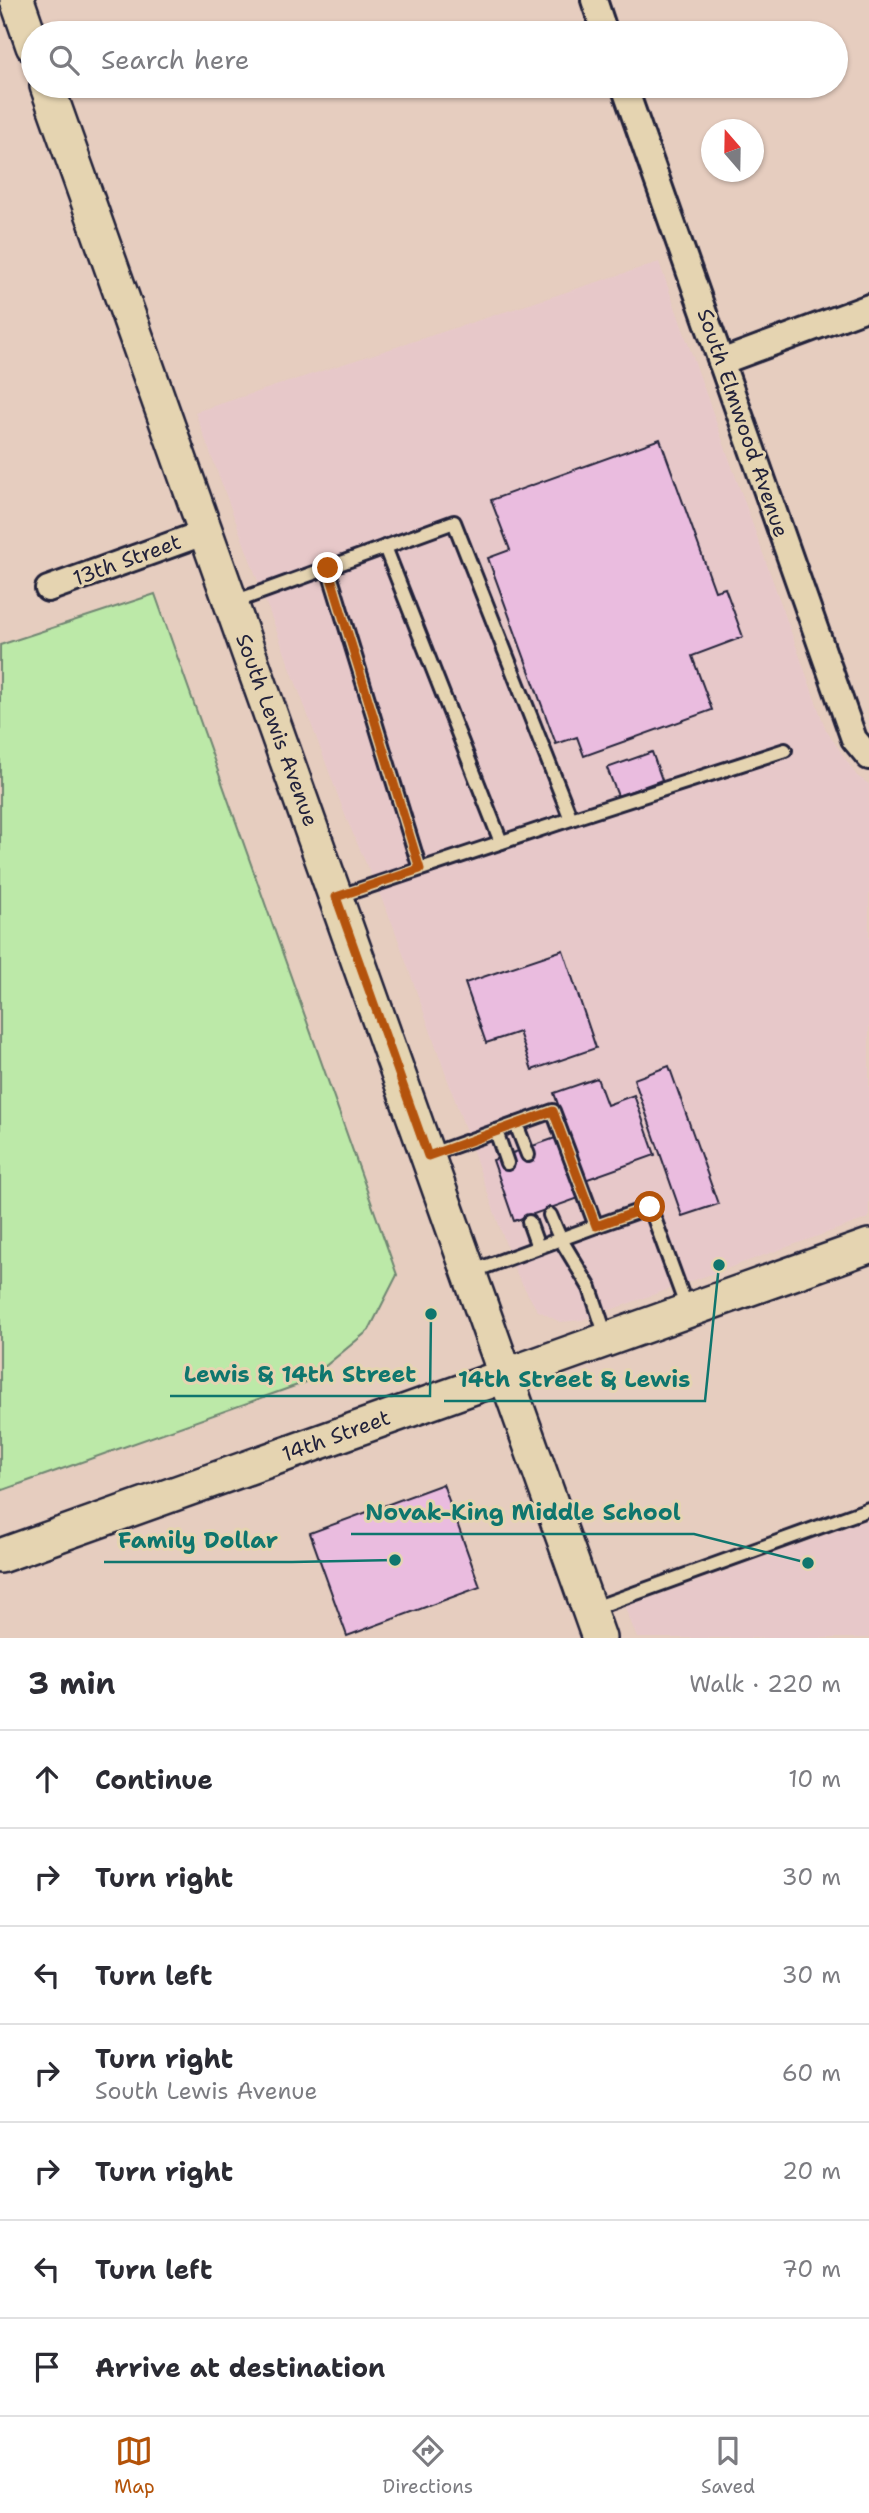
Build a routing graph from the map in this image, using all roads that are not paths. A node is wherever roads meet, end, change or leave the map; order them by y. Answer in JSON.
{"nodes":[{"id":1,"x":17,"y":0,"type":"edge"},
{"id":2,"x":594,"y":0,"type":"edge"},
{"id":3,"x":24,"y":21,"type":"edge"},
{"id":4,"x":601,"y":21,"type":"edge"},
{"id":5,"x":51,"y":98,"type":"edge"},
{"id":6,"x":628,"y":98,"type":"edge"},
{"id":7,"x":869,"y":307,"type":"edge"},
{"id":8,"x":721,"y":362,"type":"junction"},
{"id":9,"x":206,"y":531,"type":"junction"},
{"id":10,"x":385,"y":547,"type":"junction"},
{"id":11,"x":328,"y":568,"type":"junction"},
{"id":12,"x":48,"y":589,"type":"dead end"},
{"id":13,"x":231,"y":603,"type":"junction"},
{"id":14,"x":785,"y":750,"type":"dead end"},
{"id":15,"x":869,"y":757,"type":"edge"},
{"id":16,"x":571,"y":819,"type":"junction"},
{"id":17,"x":501,"y":842,"type":"junction"},
{"id":18,"x":420,"y":869,"type":"junction"},
{"id":19,"x":336,"y":897,"type":"junction"},
{"id":20,"x":516,"y":1124,"type":"junction"},
{"id":21,"x":496,"y":1131,"type":"junction"},
{"id":22,"x":528,"y":1155,"type":"dead end"},
{"id":23,"x":428,"y":1156,"type":"junction"},
{"id":24,"x":507,"y":1163,"type":"dead end"},
{"id":25,"x":550,"y":1215,"type":"dead end"},
{"id":26,"x":529,"y":1222,"type":"dead end"},
{"id":27,"x":596,"y":1226,"type":"junction"},
{"id":28,"x":560,"y":1238,"type":"junction"},
{"id":29,"x":869,"y":1246,"type":"edge"},
{"id":30,"x":538,"y":1247,"type":"junction"},
{"id":31,"x":470,"y":1272,"type":"junction"},
{"id":32,"x":688,"y":1311,"type":"junction"},
{"id":33,"x":607,"y":1339,"type":"junction"},
{"id":34,"x":507,"y":1375,"type":"junction"},
{"id":35,"x":869,"y":1509,"type":"edge"},
{"id":36,"x":0,"y":1556,"type":"edge"},
{"id":37,"x":594,"y":1624,"type":"edge"}],
"edges":[{"from":1,"to":3,"type":"main road"},
{"from":2,"to":4,"type":"street"},
{"from":5,"to":9,"type":"main road","name":"South Lewis Avenue"},
{"from":6,"to":8,"type":"street","name":"South Elmwood Avenue"},
{"from":7,"to":8,"type":"street"},
{"from":8,"to":15,"type":"street","name":"South Elmwood Avenue"},
{"from":9,"to":12,"type":"street","name":"13th Street"},
{"from":9,"to":13,"type":"main road","name":"South Lewis Avenue"},
{"from":10,"to":11,"type":"lane"},
{"from":10,"to":16,"type":"lane"},
{"from":10,"to":17,"type":"lane"},
{"from":11,"to":13,"type":"lane"},
{"from":11,"to":18,"type":"lane"},
{"from":13,"to":19,"type":"main road","name":"South Lewis Avenue"},
{"from":14,"to":16,"type":"lane"},
{"from":16,"to":17,"type":"lane"},
{"from":17,"to":18,"type":"lane"},
{"from":18,"to":19,"type":"lane"},
{"from":19,"to":23,"type":"main road","name":"South Lewis Avenue"},
{"from":20,"to":21,"type":"lane"},
{"from":20,"to":22,"type":"lane"},
{"from":20,"to":27,"type":"lane"},
{"from":21,"to":23,"type":"lane"},
{"from":21,"to":24,"type":"lane"},
{"from":23,"to":31,"type":"main road","name":"South Lewis Avenue"},
{"from":25,"to":28,"type":"lane"},
{"from":26,"to":30,"type":"lane"},
{"from":27,"to":28,"type":"lane"},
{"from":27,"to":32,"type":"lane"},
{"from":28,"to":30,"type":"lane"},
{"from":28,"to":33,"type":"lane"},
{"from":29,"to":32,"type":"main road","name":"14th Street"},
{"from":30,"to":31,"type":"lane"},
{"from":31,"to":34,"type":"main road","name":"South Lewis Avenue"},
{"from":32,"to":33,"type":"main road","name":"14th Street"},
{"from":33,"to":34,"type":"main road","name":"14th Street"},
{"from":34,"to":36,"type":"main road","name":"14th Street"},
{"from":34,"to":37,"type":"main road","name":"South Lewis Avenue"},
{"from":35,"to":37,"type":"lane"}]}
